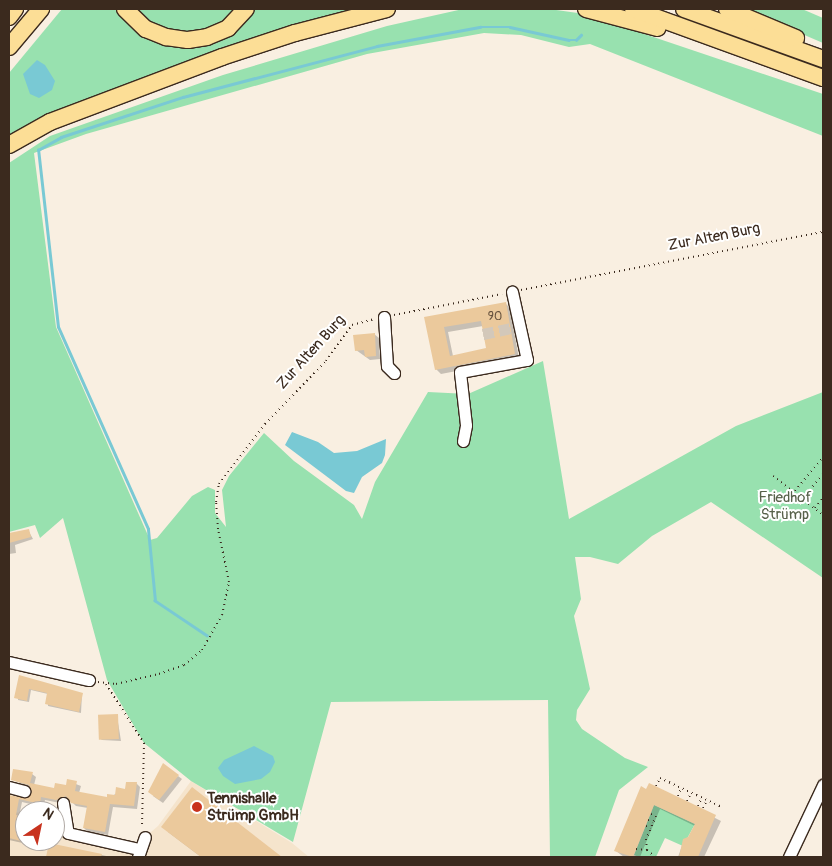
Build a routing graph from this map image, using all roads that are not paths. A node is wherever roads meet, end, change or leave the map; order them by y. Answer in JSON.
{"nodes":[{"id":1,"x":15,"y":9,"type":"edge"},
{"id":2,"x":41,"y":9,"type":"edge"},
{"id":3,"x":125,"y":9,"type":"edge"},
{"id":4,"x":246,"y":9,"type":"edge"},
{"id":5,"x":387,"y":9,"type":"edge"},
{"id":6,"x":586,"y":9,"type":"edge"},
{"id":7,"x":633,"y":9,"type":"edge"},
{"id":8,"x":684,"y":9,"type":"edge"},
{"id":9,"x":728,"y":9,"type":"edge"},
{"id":10,"x":9,"y":17,"type":"edge"},
{"id":11,"x":9,"y":47,"type":"edge"},
{"id":12,"x":823,"y":50,"type":"edge"},
{"id":13,"x":761,"y":56,"type":"junction"},
{"id":14,"x":823,"y":59,"type":"edge"},
{"id":15,"x":823,"y":78,"type":"edge"},
{"id":16,"x":9,"y":145,"type":"edge"},
{"id":17,"x":512,"y":292,"type":"road end"},
{"id":18,"x":384,"y":317,"type":"road end"},
{"id":19,"x":394,"y":373,"type":"dead end"},
{"id":20,"x":463,"y":441,"type":"dead end"},
{"id":21,"x":9,"y":662,"type":"edge"},
{"id":22,"x":89,"y":680,"type":"dead end"},
{"id":23,"x":823,"y":785,"type":"edge"},
{"id":24,"x":9,"y":787,"type":"edge"},
{"id":25,"x":24,"y":791,"type":"dead end"},
{"id":26,"x":65,"y":815,"type":"edge"},
{"id":27,"x":145,"y":837,"type":"road end"},
{"id":28,"x":138,"y":853,"type":"edge"},
{"id":29,"x":789,"y":857,"type":"edge"}],
"edges":[{"from":1,"to":10,"type":"highway"},
{"from":2,"to":11,"type":"highway"},
{"from":3,"to":4,"type":"highway"},
{"from":5,"to":16,"type":"highway"},
{"from":6,"to":13,"type":"highway"},
{"from":7,"to":13,"type":"highway"},
{"from":8,"to":14,"type":"highway"},
{"from":9,"to":12,"type":"highway"},
{"from":13,"to":15,"type":"highway"},
{"from":17,"to":20,"type":"street"},
{"from":18,"to":19,"type":"street"},
{"from":21,"to":22,"type":"street"},
{"from":23,"to":29,"type":"street"},
{"from":24,"to":25,"type":"street"},
{"from":26,"to":28,"type":"street"},
{"from":27,"to":28,"type":"street"}]}
